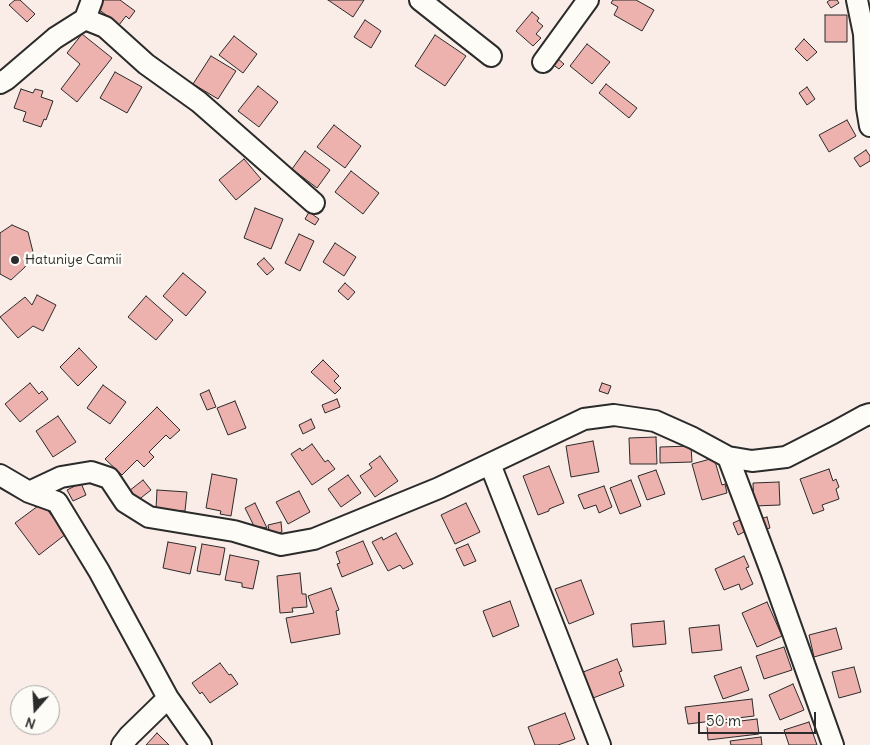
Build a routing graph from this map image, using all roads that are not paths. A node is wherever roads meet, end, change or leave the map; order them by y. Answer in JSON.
{"nodes":[{"id":1,"x":92,"y":0,"type":"edge"},
{"id":2,"x":420,"y":0,"type":"edge"},
{"id":3,"x":588,"y":0,"type":"edge"},
{"id":4,"x":857,"y":0,"type":"edge"},
{"id":5,"x":85,"y":19,"type":"junction"},
{"id":6,"x":490,"y":56,"type":"dead end"},
{"id":7,"x":543,"y":62,"type":"dead end"},
{"id":8,"x":0,"y":84,"type":"edge"},
{"id":9,"x":870,"y":126,"type":"edge"},
{"id":10,"x":314,"y":203,"type":"dead end"},
{"id":11,"x":870,"y":414,"type":"edge"},
{"id":12,"x":728,"y":457,"type":"junction"},
{"id":13,"x":490,"y":464,"type":"junction"},
{"id":14,"x":0,"y":475,"type":"edge"},
{"id":15,"x":29,"y":492,"type":"junction"},
{"id":16,"x":168,"y":698,"type":"junction"},
{"id":17,"x":122,"y":745,"type":"edge"},
{"id":18,"x":202,"y":745,"type":"edge"},
{"id":19,"x":600,"y":745,"type":"edge"},
{"id":20,"x":833,"y":745,"type":"edge"}],
"edges":[{"from":1,"to":5,"type":"street"},
{"from":2,"to":6,"type":"street"},
{"from":3,"to":7,"type":"street"},
{"from":4,"to":9,"type":"street"},
{"from":5,"to":8,"type":"street"},
{"from":5,"to":10,"type":"street"},
{"from":11,"to":12,"type":"street"},
{"from":12,"to":13,"type":"street"},
{"from":12,"to":20,"type":"street"},
{"from":13,"to":15,"type":"street"},
{"from":13,"to":19,"type":"street"},
{"from":14,"to":15,"type":"street"},
{"from":15,"to":16,"type":"street"},
{"from":16,"to":17,"type":"street"},
{"from":16,"to":18,"type":"street"}]}
